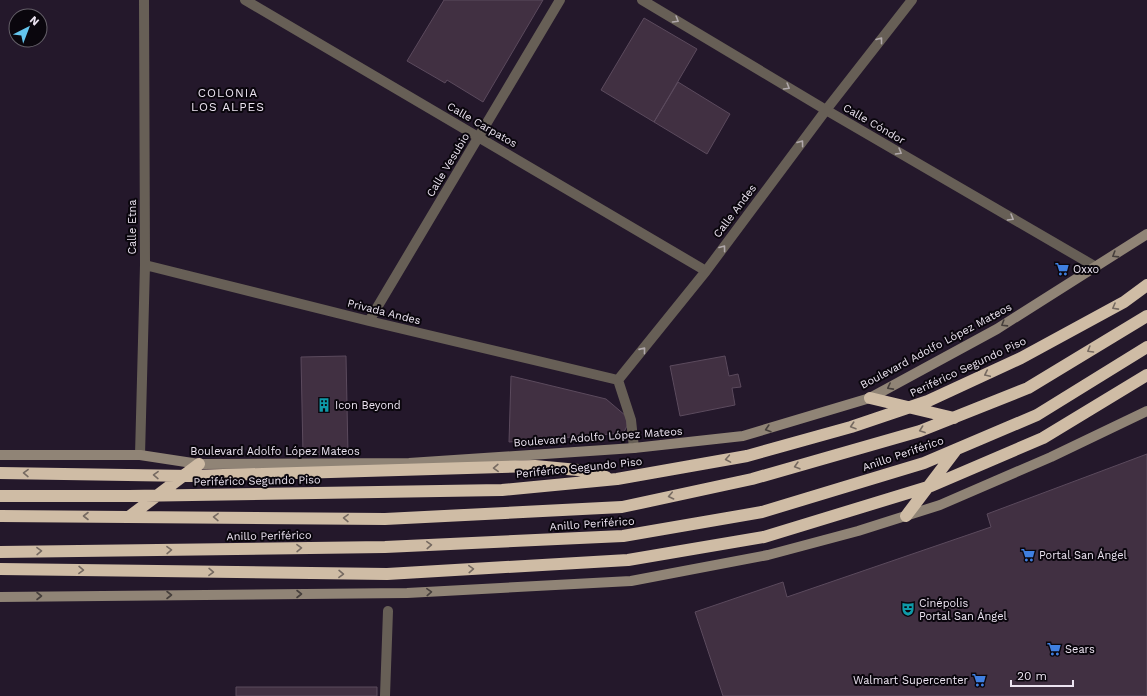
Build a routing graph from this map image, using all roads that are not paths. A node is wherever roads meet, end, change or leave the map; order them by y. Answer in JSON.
{"nodes":[{"id":1,"x":144,"y":0,"type":"edge"},
{"id":2,"x":245,"y":0,"type":"edge"},
{"id":3,"x":560,"y":0,"type":"edge"},
{"id":4,"x":642,"y":0,"type":"edge"},
{"id":5,"x":912,"y":0,"type":"edge"},
{"id":6,"x":826,"y":110,"type":"junction"},
{"id":7,"x":479,"y":137,"type":"junction"},
{"id":8,"x":1146,"y":235,"type":"edge"},
{"id":9,"x":145,"y":265,"type":"junction"},
{"id":10,"x":1096,"y":267,"type":"junction"},
{"id":11,"x":706,"y":271,"type":"junction"},
{"id":12,"x":1147,"y":285,"type":"edge"},
{"id":13,"x":1147,"y":316,"type":"edge"},
{"id":14,"x":369,"y":321,"type":"junction"},
{"id":15,"x":1147,"y":347,"type":"edge"},
{"id":16,"x":1147,"y":375,"type":"edge"},
{"id":17,"x":618,"y":380,"type":"junction"},
{"id":18,"x":870,"y":398,"type":"junction"},
{"id":19,"x":1147,"y":411,"type":"edge"},
{"id":20,"x":954,"y":418,"type":"junction"},
{"id":21,"x":634,"y":448,"type":"junction"},
{"id":22,"x":957,"y":449,"type":"junction"},
{"id":23,"x":0,"y":455,"type":"edge"},
{"id":24,"x":140,"y":455,"type":"junction"},
{"id":25,"x":199,"y":464,"type":"junction"},
{"id":26,"x":0,"y":473,"type":"edge"},
{"id":27,"x":617,"y":479,"type":"junction"},
{"id":28,"x":0,"y":496,"type":"edge"},
{"id":29,"x":0,"y":516,"type":"edge"},
{"id":30,"x":130,"y":516,"type":"junction"},
{"id":31,"x":906,"y":516,"type":"junction"},
{"id":32,"x":0,"y":552,"type":"edge"},
{"id":33,"x":0,"y":569,"type":"edge"},
{"id":34,"x":0,"y":597,"type":"edge"},
{"id":35,"x":388,"y":611,"type":"dead end"},
{"id":36,"x":386,"y":696,"type":"edge"}],
"edges":[{"from":1,"to":9,"type":"street","name":"Calle Etna"},
{"from":2,"to":7,"type":"street","name":"Calle Carpatos"},
{"from":3,"to":7,"type":"street","name":"Calle Vesubio"},
{"from":4,"to":6,"type":"street","name":"Calle Cóndor","one_way":true},
{"from":6,"to":5,"type":"street","name":"Calle Andes","one_way":true},
{"from":6,"to":10,"type":"street","name":"Calle Cóndor","one_way":true},
{"from":11,"to":6,"type":"street","name":"Calle Andes","one_way":true},
{"from":7,"to":11,"type":"street","name":"Calle Carpatos"},
{"from":7,"to":14,"type":"street","name":"Calle Vesubio"},
{"from":8,"to":10,"type":"main road","name":"Boulevard Adolfo López Mateos","one_way":true},
{"from":9,"to":14,"type":"street","name":"Privada Andes"},
{"from":9,"to":24,"type":"street","name":"Calle Etna"},
{"from":10,"to":18,"type":"main road","name":"Boulevard Adolfo López Mateos","one_way":true},
{"from":17,"to":11,"type":"street","name":"Calle Andes","one_way":true},
{"from":12,"to":27,"type":"highway","name":"Periférico Segundo Piso","one_way":true},
{"from":13,"to":20,"type":"highway","name":"Anillo Periférico","one_way":true},
{"from":14,"to":17,"type":"street","name":"Privada Andes"},
{"from":15,"to":22,"type":"highway","name":"Anillo Periférico"},
{"from":33,"to":16,"type":"highway","one_way":true},
{"from":17,"to":21,"type":"street"},
{"from":18,"to":20,"type":"highway"},
{"from":18,"to":21,"type":"main road","name":"Boulevard Adolfo López Mateos","one_way":true},
{"from":19,"to":31,"type":"main road"},
{"from":20,"to":30,"type":"highway","name":"Anillo Periférico","one_way":true},
{"from":21,"to":25,"type":"main road","name":"Boulevard Adolfo López Mateos"},
{"from":22,"to":31,"type":"highway"},
{"from":32,"to":22,"type":"highway","name":"Anillo Periférico","one_way":true},
{"from":23,"to":24,"type":"main road","name":"Boulevard Adolfo López Mateos"},
{"from":24,"to":25,"type":"main road","name":"Boulevard Adolfo López Mateos"},
{"from":25,"to":30,"type":"highway"},
{"from":27,"to":26,"type":"highway","one_way":true},
{"from":27,"to":28,"type":"highway","name":"Periférico Segundo Piso"},
{"from":30,"to":29,"type":"highway","name":"Anillo Periférico","one_way":true},
{"from":34,"to":31,"type":"main road","one_way":true},
{"from":35,"to":36,"type":"street"}]}
